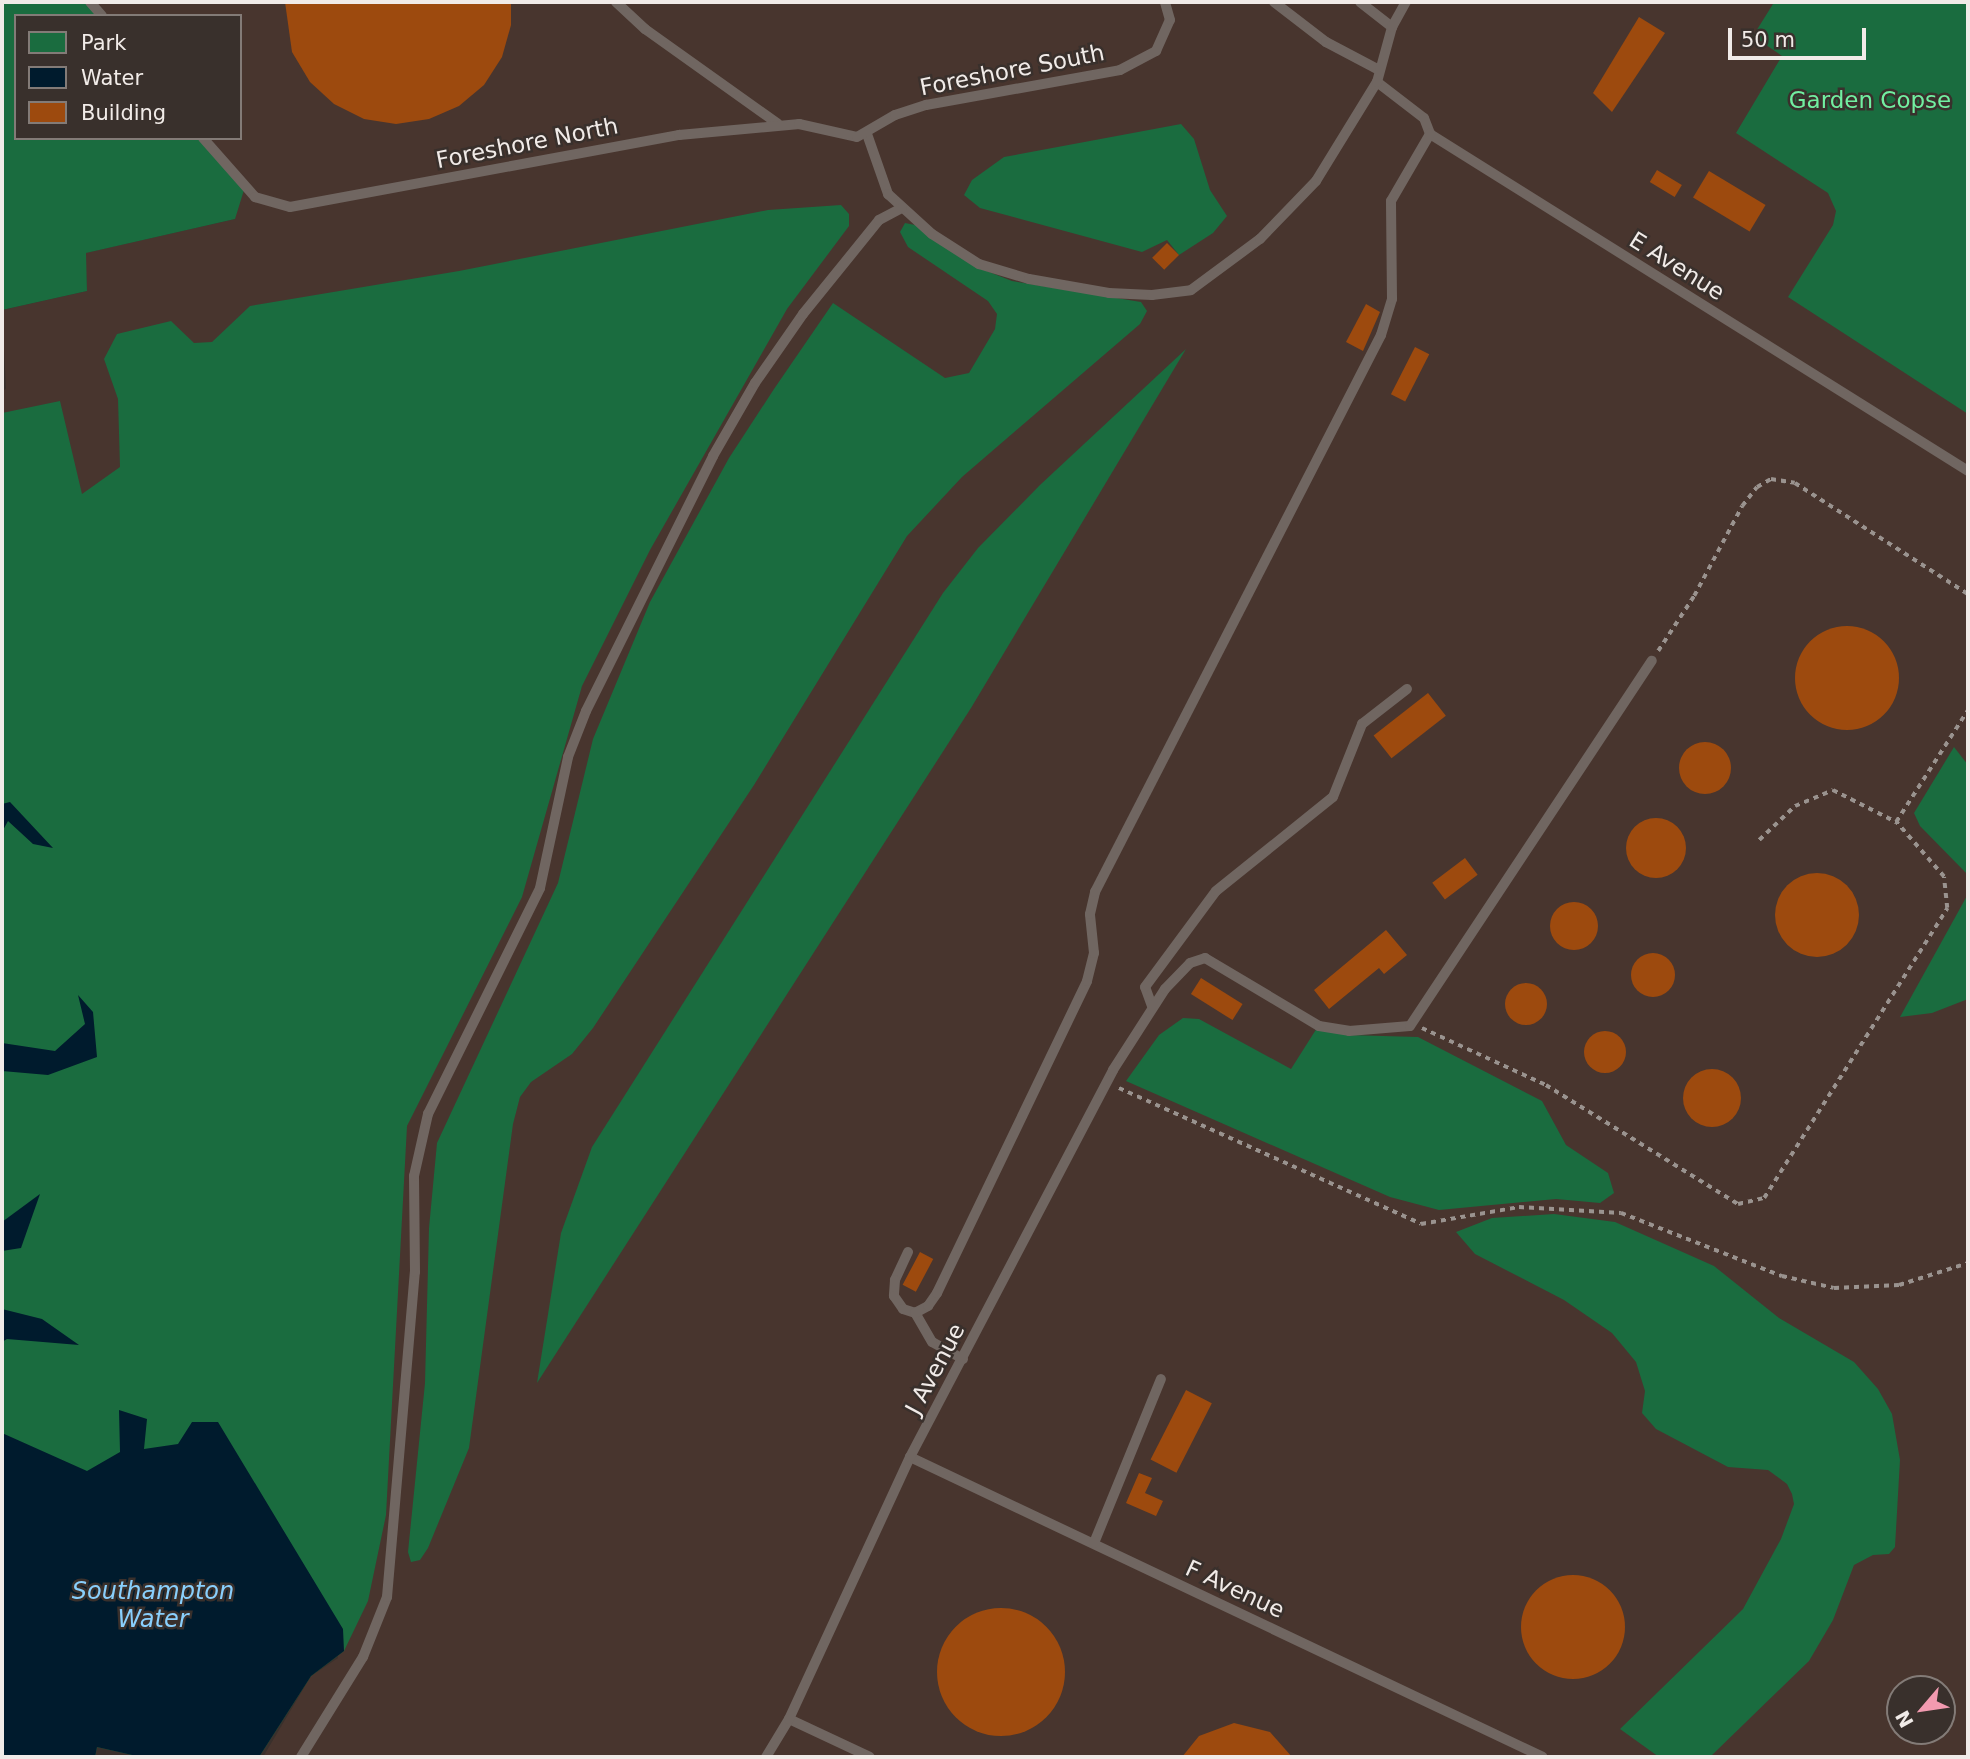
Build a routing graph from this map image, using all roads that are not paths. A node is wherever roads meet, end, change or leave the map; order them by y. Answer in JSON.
{"nodes":[{"id":1,"x":616,"y":2,"type":"edge"},
{"id":2,"x":1165,"y":2,"type":"edge"},
{"id":3,"x":1274,"y":2,"type":"edge"},
{"id":4,"x":1360,"y":2,"type":"edge"},
{"id":5,"x":1406,"y":2,"type":"edge"},
{"id":6,"x":1392,"y":27,"type":"junction"},
{"id":7,"x":1379,"y":70,"type":"junction"},
{"id":8,"x":1377,"y":82,"type":"junction"},
{"id":9,"x":778,"y":124,"type":"junction"},
{"id":10,"x":867,"y":134,"type":"junction"},
{"id":11,"x":1430,"y":134,"type":"junction"},
{"id":12,"x":205,"y":140,"type":"edge"},
{"id":13,"x":902,"y":208,"type":"junction"},
{"id":14,"x":1968,"y":471,"type":"edge"},
{"id":15,"x":1652,"y":661,"type":"road end"},
{"id":16,"x":1407,"y":689,"type":"dead end"},
{"id":17,"x":1152,"y":1006,"type":"junction"},
{"id":18,"x":908,"y":1252,"type":"dead end"},
{"id":19,"x":915,"y":1313,"type":"junction"},
{"id":20,"x":963,"y":1359,"type":"junction"},
{"id":21,"x":1161,"y":1379,"type":"dead end"},
{"id":22,"x":910,"y":1457,"type":"junction"},
{"id":23,"x":1094,"y":1543,"type":"junction"},
{"id":24,"x":789,"y":1719,"type":"junction"},
{"id":25,"x":301,"y":1757,"type":"edge"},
{"id":26,"x":766,"y":1757,"type":"edge"},
{"id":27,"x":870,"y":1757,"type":"edge"},
{"id":28,"x":1543,"y":1757,"type":"edge"}],
"edges":[{"from":1,"to":9,"type":"lane"},
{"from":2,"to":10,"type":"lane","name":"Foreshore South"},
{"from":3,"to":7,"type":"lane"},
{"from":4,"to":6,"type":"lane"},
{"from":5,"to":6,"type":"lane"},
{"from":6,"to":7,"type":"lane"},
{"from":7,"to":8,"type":"lane"},
{"from":8,"to":11,"type":"lane","name":"E Avenue"},
{"from":8,"to":13,"type":"lane"},
{"from":9,"to":10,"type":"lane","name":"Foreshore North"},
{"from":9,"to":12,"type":"lane","name":"Foreshore North"},
{"from":10,"to":13,"type":"lane"},
{"from":11,"to":14,"type":"lane","name":"E Avenue"},
{"from":11,"to":19,"type":"lane"},
{"from":13,"to":25,"type":"lane"},
{"from":15,"to":17,"type":"lane","name":"J Avenue"},
{"from":16,"to":17,"type":"lane"},
{"from":17,"to":20,"type":"lane","name":"J Avenue"},
{"from":18,"to":19,"type":"lane"},
{"from":19,"to":20,"type":"lane"},
{"from":20,"to":22,"type":"lane","name":"J Avenue"},
{"from":21,"to":23,"type":"lane"},
{"from":22,"to":23,"type":"lane","name":"F Avenue"},
{"from":22,"to":24,"type":"lane","name":"J Avenue"},
{"from":23,"to":28,"type":"lane","name":"F Avenue"},
{"from":24,"to":26,"type":"lane","name":"J Avenue"},
{"from":24,"to":27,"type":"lane"}]}
